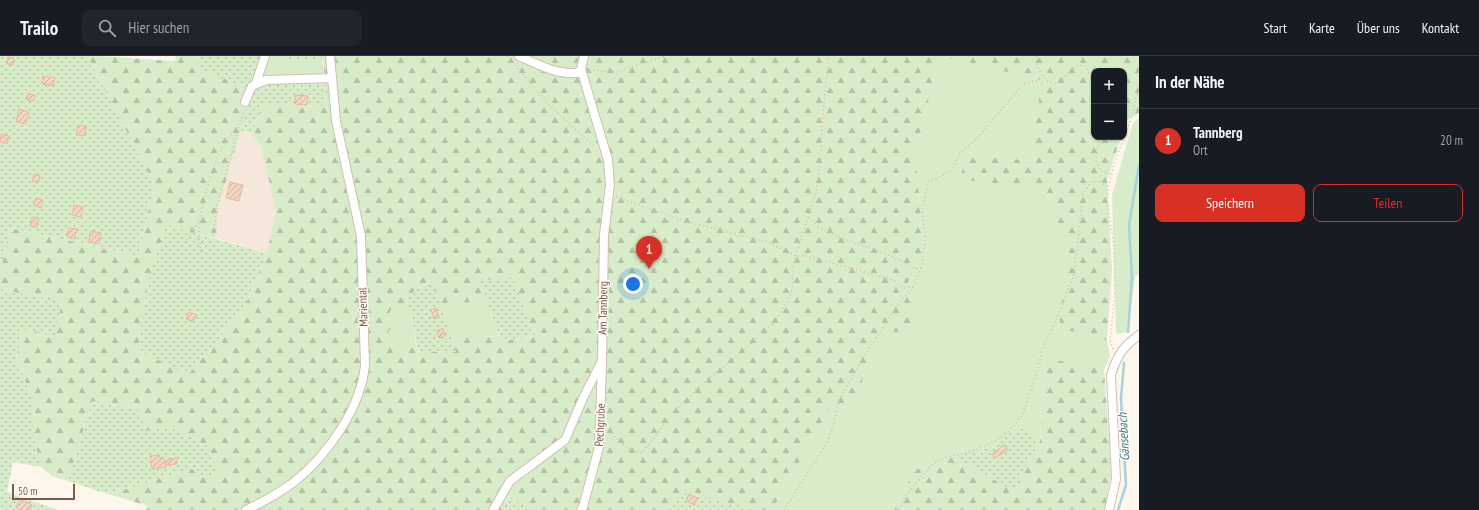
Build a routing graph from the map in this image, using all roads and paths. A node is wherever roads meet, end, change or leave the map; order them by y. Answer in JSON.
{"nodes":[{"id":1,"x":265,"y":56,"type":"edge"},
{"id":2,"x":330,"y":56,"type":"edge"},
{"id":3,"x":507,"y":56,"type":"edge"},
{"id":4,"x":519,"y":56,"type":"edge"},
{"id":5,"x":584,"y":56,"type":"edge"},
{"id":6,"x":666,"y":56,"type":"edge"},
{"id":7,"x":829,"y":56,"type":"edge"},
{"id":8,"x":1036,"y":56,"type":"edge"},
{"id":9,"x":581,"y":70,"type":"junction"},
{"id":10,"x":1042,"y":76,"type":"junction"},
{"id":11,"x":1091,"y":76,"type":"edge"},
{"id":12,"x":332,"y":78,"type":"junction"},
{"id":13,"x":256,"y":84,"type":"junction"},
{"id":14,"x":1139,"y":86,"type":"edge"},
{"id":15,"x":245,"y":102,"type":"joint"},
{"id":16,"x":239,"y":125,"type":"junction"},
{"id":17,"x":1099,"y":140,"type":"edge"},
{"id":18,"x":598,"y":152,"type":"dead end"},
{"id":19,"x":1112,"y":174,"type":"junction"},
{"id":20,"x":1108,"y":188,"type":"junction"},
{"id":21,"x":609,"y":194,"type":"junction"},
{"id":22,"x":809,"y":218,"type":"junction"},
{"id":23,"x":200,"y":220,"type":"junction"},
{"id":24,"x":213,"y":237,"type":"dead end"},
{"id":25,"x":185,"y":242,"type":"dead end"},
{"id":26,"x":201,"y":252,"type":"dead end"},
{"id":27,"x":795,"y":256,"type":"junction"},
{"id":28,"x":920,"y":270,"type":"junction"},
{"id":29,"x":913,"y":287,"type":"junction"},
{"id":30,"x":1139,"y":335,"type":"edge"},
{"id":31,"x":1116,"y":359,"type":"junction"},
{"id":32,"x":602,"y":361,"type":"junction"},
{"id":33,"x":600,"y":425,"type":"junction"},
{"id":34,"x":246,"y":510,"type":"edge"},
{"id":35,"x":493,"y":510,"type":"edge"},
{"id":36,"x":581,"y":510,"type":"edge"},
{"id":37,"x":784,"y":510,"type":"edge"},
{"id":38,"x":899,"y":510,"type":"edge"},
{"id":39,"x":1109,"y":510,"type":"edge"}],
"edges":[{"from":1,"to":13,"type":"street"},
{"from":2,"to":12,"type":"street","name":"Mariental"},
{"from":3,"to":18,"type":"path"},
{"from":4,"to":9,"type":"street"},
{"from":5,"to":9,"type":"street"},
{"from":6,"to":9,"type":"path"},
{"from":7,"to":22,"type":"path"},
{"from":8,"to":10,"type":"path"},
{"from":9,"to":21,"type":"street","name":"Am Tannberg"},
{"from":10,"to":11,"type":"path"},
{"from":10,"to":28,"type":"path"},
{"from":12,"to":13,"type":"street"},
{"from":12,"to":34,"type":"street","name":"Mariental"},
{"from":13,"to":15,"type":"street"},
{"from":14,"to":19,"type":"path"},
{"from":15,"to":16,"type":"path"},
{"from":16,"to":23,"type":"path"},
{"from":16,"to":24,"type":"path"},
{"from":17,"to":19,"type":"path"},
{"from":19,"to":20,"type":"path"},
{"from":20,"to":31,"type":"path"},
{"from":20,"to":38,"type":"path"},
{"from":21,"to":27,"type":"path"},
{"from":21,"to":32,"type":"street","name":"Am Tannberg"},
{"from":22,"to":27,"type":"path"},
{"from":22,"to":28,"type":"path"},
{"from":23,"to":25,"type":"path"},
{"from":23,"to":26,"type":"path"},
{"from":27,"to":29,"type":"path"},
{"from":27,"to":33,"type":"path"},
{"from":28,"to":29,"type":"path"},
{"from":29,"to":37,"type":"path"},
{"from":30,"to":31,"type":"street"},
{"from":31,"to":39,"type":"street"},
{"from":32,"to":33,"type":"street","name":"Pechgrube"},
{"from":32,"to":35,"type":"street","name":"Am Tannberg"},
{"from":33,"to":36,"type":"street","name":"Pechgrube"}]}
